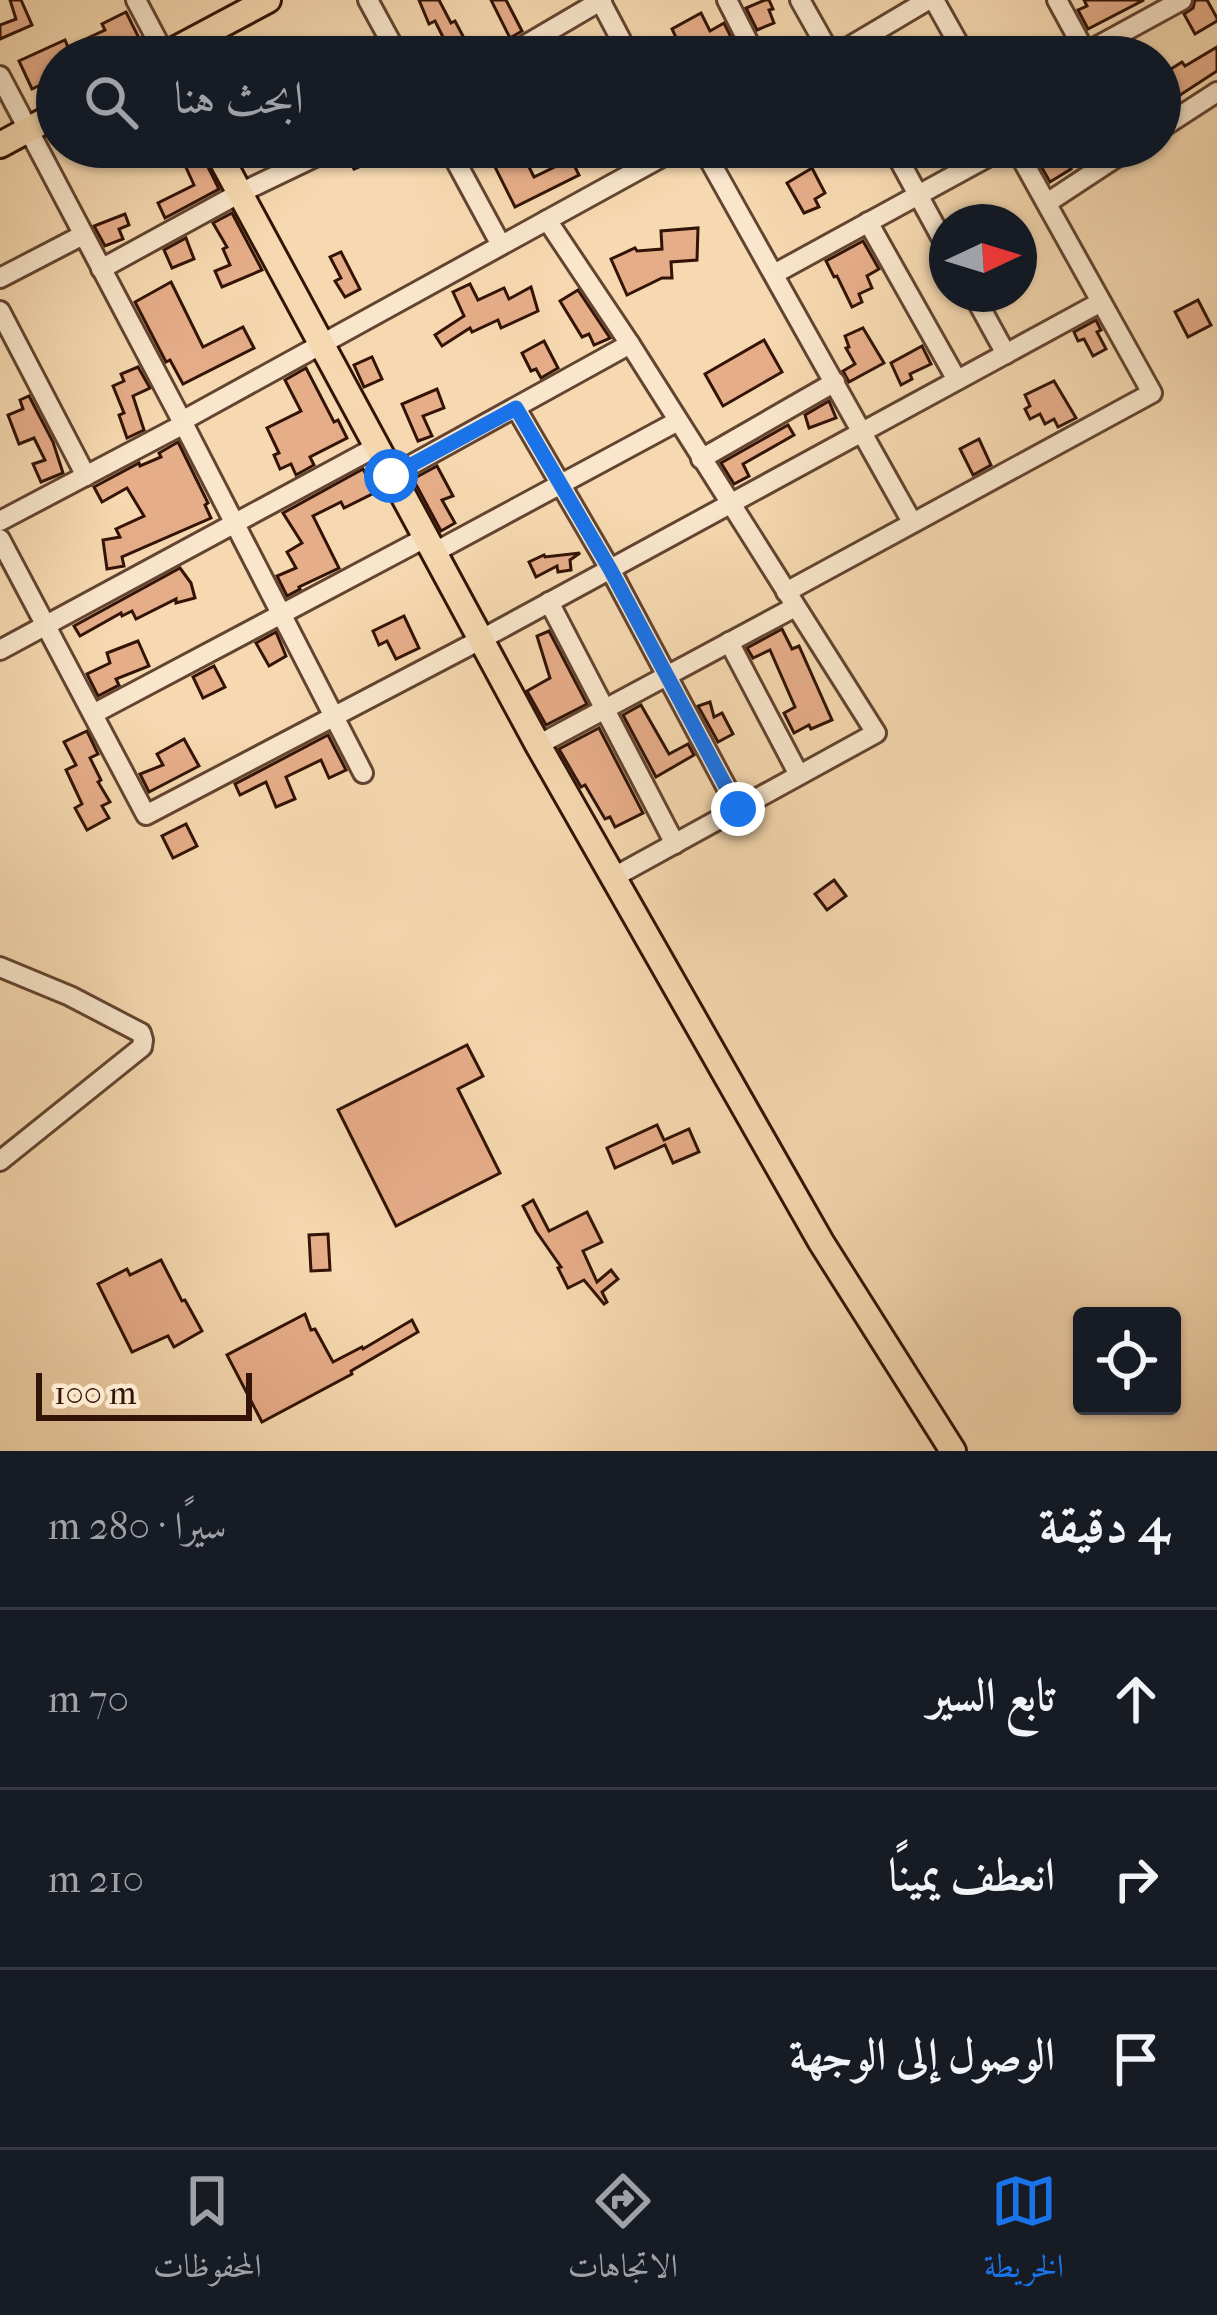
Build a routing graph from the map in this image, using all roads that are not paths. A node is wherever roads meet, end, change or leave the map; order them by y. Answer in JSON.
{"nodes":[{"id":1,"x":136,"y":0,"type":"edge"},
{"id":2,"x":268,"y":0,"type":"edge"},
{"id":3,"x":368,"y":0,"type":"edge"},
{"id":4,"x":601,"y":0,"type":"edge"},
{"id":5,"x":727,"y":0,"type":"edge"},
{"id":6,"x":800,"y":0,"type":"edge"},
{"id":7,"x":931,"y":0,"type":"edge"},
{"id":8,"x":1057,"y":0,"type":"edge"},
{"id":9,"x":1183,"y":0,"type":"edge"},
{"id":10,"x":154,"y":36,"type":"edge"},
{"id":11,"x":201,"y":36,"type":"edge"},
{"id":12,"x":388,"y":36,"type":"edge"},
{"id":13,"x":540,"y":36,"type":"edge"},
{"id":14,"x":619,"y":36,"type":"edge"},
{"id":15,"x":745,"y":36,"type":"edge"},
{"id":16,"x":824,"y":36,"type":"edge"},
{"id":17,"x":871,"y":36,"type":"edge"},
{"id":18,"x":953,"y":36,"type":"edge"},
{"id":19,"x":1077,"y":36,"type":"edge"},
{"id":20,"x":1120,"y":36,"type":"edge"},
{"id":21,"x":0,"y":76,"type":"edge"},
{"id":22,"x":1217,"y":92,"type":"edge"},
{"id":23,"x":1181,"y":115,"type":"edge"},
{"id":24,"x":36,"y":125,"type":"edge"},
{"id":25,"x":29,"y":129,"type":"junction"},
{"id":26,"x":36,"y":143,"type":"edge"},
{"id":27,"x":0,"y":145,"type":"edge"},
{"id":28,"x":49,"y":168,"type":"edge"},
{"id":29,"x":226,"y":168,"type":"edge"},
{"id":30,"x":293,"y":168,"type":"edge"},
{"id":31,"x":459,"y":168,"type":"edge"},
{"id":32,"x":642,"y":168,"type":"edge"},
{"id":33,"x":714,"y":168,"type":"edge"},
{"id":34,"x":903,"y":168,"type":"edge"},
{"id":35,"x":969,"y":168,"type":"edge"},
{"id":36,"x":1024,"y":168,"type":"edge"},
{"id":37,"x":1100,"y":168,"type":"edge"},
{"id":38,"x":240,"y":194,"type":"junction"},
{"id":39,"x":917,"y":194,"type":"junction"},
{"id":40,"x":1047,"y":203,"type":"junction"},
{"id":41,"x":929,"y":216,"type":"edge"},
{"id":42,"x":547,"y":220,"type":"junction"},
{"id":43,"x":868,"y":222,"type":"junction"},
{"id":44,"x":83,"y":235,"type":"junction"},
{"id":45,"x":501,"y":245,"type":"junction"},
{"id":46,"x":101,"y":269,"type":"junction"},
{"id":47,"x":774,"y":274,"type":"junction"},
{"id":48,"x":0,"y":278,"type":"edge"},
{"id":49,"x":1101,"y":302,"type":"junction"},
{"id":50,"x":0,"y":311,"type":"edge"},
{"id":51,"x":983,"y":312,"type":"edge"},
{"id":52,"x":320,"y":343,"type":"junction"},
{"id":53,"x":630,"y":344,"type":"junction"},
{"id":54,"x":1006,"y":354,"type":"junction"},
{"id":55,"x":957,"y":380,"type":"junction"},
{"id":56,"x":835,"y":382,"type":"junction"},
{"id":57,"x":516,"y":408,"type":"junction"},
{"id":58,"x":678,"y":421,"type":"junction"},
{"id":59,"x":183,"y":423,"type":"junction"},
{"id":60,"x":863,"y":431,"type":"junction"},
{"id":61,"x":376,"y":447,"type":"junction"},
{"id":62,"x":701,"y":459,"type":"junction"},
{"id":63,"x":86,"y":476,"type":"junction"},
{"id":64,"x":391,"y":476,"type":"junction"},
{"id":65,"x":560,"y":484,"type":"junction"},
{"id":66,"x":729,"y":504,"type":"junction"},
{"id":67,"x":0,"y":521,"type":"edge"},
{"id":68,"x":911,"y":521,"type":"junction"},
{"id":69,"x":235,"y":524,"type":"junction"},
{"id":70,"x":0,"y":539,"type":"edge"},
{"id":71,"x":429,"y":545,"type":"junction"},
{"id":72,"x":610,"y":569,"type":"junction"},
{"id":73,"x":791,"y":599,"type":"junction"},
{"id":74,"x":549,"y":602,"type":"junction"},
{"id":75,"x":283,"y":616,"type":"junction"},
{"id":76,"x":45,"y":625,"type":"junction"},
{"id":77,"x":480,"y":640,"type":"junction"},
{"id":78,"x":729,"y":642,"type":"junction"},
{"id":79,"x":0,"y":650,"type":"edge"},
{"id":80,"x":667,"y":676,"type":"junction"},
{"id":81,"x":604,"y":710,"type":"junction"},
{"id":82,"x":93,"y":714,"type":"junction"},
{"id":83,"x":334,"y":717,"type":"junction"},
{"id":84,"x":538,"y":745,"type":"junction"},
{"id":85,"x":363,"y":773,"type":"dead end"},
{"id":86,"x":800,"y":776,"type":"junction"},
{"id":87,"x":738,"y":809,"type":"junction"},
{"id":88,"x":675,"y":844,"type":"junction"},
{"id":89,"x":614,"y":877,"type":"junction"},
{"id":90,"x":0,"y":967,"type":"edge"},
{"id":91,"x":0,"y":1161,"type":"edge"},
{"id":92,"x":952,"y":1451,"type":"edge"}],
"edges":[{"from":1,"to":10,"type":"street"},
{"from":2,"to":11,"type":"main road"},
{"from":3,"to":12,"type":"street"},
{"from":4,"to":13,"type":"street"},
{"from":4,"to":14,"type":"street"},
{"from":5,"to":15,"type":"street"},
{"from":6,"to":16,"type":"street"},
{"from":7,"to":17,"type":"street"},
{"from":7,"to":18,"type":"street"},
{"from":8,"to":19,"type":"street"},
{"from":9,"to":20,"type":"street"},
{"from":21,"to":25,"type":"street"},
{"from":22,"to":23,"type":"street"},
{"from":24,"to":25,"type":"main road"},
{"from":25,"to":26,"type":"street"},
{"from":25,"to":27,"type":"main road"},
{"from":28,"to":44,"type":"street"},
{"from":29,"to":38,"type":"main road"},
{"from":30,"to":38,"type":"street"},
{"from":31,"to":45,"type":"street"},
{"from":32,"to":42,"type":"street"},
{"from":33,"to":47,"type":"street"},
{"from":34,"to":39,"type":"street"},
{"from":35,"to":39,"type":"street"},
{"from":36,"to":40,"type":"street"},
{"from":37,"to":40,"type":"street"},
{"from":38,"to":46,"type":"street"},
{"from":38,"to":52,"type":"main road"},
{"from":39,"to":41,"type":"street"},
{"from":39,"to":43,"type":"street"},
{"from":40,"to":49,"type":"street"},
{"from":42,"to":45,"type":"street"},
{"from":42,"to":53,"type":"street"},
{"from":43,"to":47,"type":"street"},
{"from":43,"to":55,"type":"street"},
{"from":44,"to":46,"type":"street"},
{"from":44,"to":48,"type":"street"},
{"from":45,"to":52,"type":"street"},
{"from":46,"to":59,"type":"street"},
{"from":47,"to":56,"type":"street"},
{"from":49,"to":54,"type":"street"},
{"from":49,"to":68,"type":"street"},
{"from":50,"to":63,"type":"street"},
{"from":51,"to":54,"type":"street"},
{"from":52,"to":59,"type":"street"},
{"from":52,"to":61,"type":"main road"},
{"from":53,"to":57,"type":"street"},
{"from":53,"to":58,"type":"street"},
{"from":54,"to":55,"type":"street"},
{"from":55,"to":60,"type":"street"},
{"from":56,"to":60,"type":"street"},
{"from":56,"to":62,"type":"street"},
{"from":57,"to":64,"type":"street"},
{"from":57,"to":65,"type":"street"},
{"from":58,"to":62,"type":"street"},
{"from":58,"to":65,"type":"street"},
{"from":59,"to":63,"type":"street"},
{"from":59,"to":69,"type":"street"},
{"from":60,"to":66,"type":"street"},
{"from":60,"to":68,"type":"street"},
{"from":61,"to":64,"type":"main road"},
{"from":61,"to":69,"type":"street"},
{"from":62,"to":66,"type":"street"},
{"from":63,"to":67,"type":"street"},
{"from":64,"to":71,"type":"main road"},
{"from":65,"to":71,"type":"street"},
{"from":65,"to":72,"type":"street"},
{"from":66,"to":72,"type":"street"},
{"from":66,"to":73,"type":"street"},
{"from":68,"to":73,"type":"street"},
{"from":69,"to":75,"type":"street"},
{"from":69,"to":76,"type":"street"},
{"from":70,"to":76,"type":"street"},
{"from":71,"to":75,"type":"street"},
{"from":71,"to":77,"type":"main road"},
{"from":72,"to":74,"type":"street"},
{"from":72,"to":80,"type":"street"},
{"from":73,"to":78,"type":"street"},
{"from":73,"to":86,"type":"street"},
{"from":74,"to":77,"type":"street"},
{"from":74,"to":81,"type":"street"},
{"from":75,"to":82,"type":"street"},
{"from":75,"to":83,"type":"street"},
{"from":76,"to":79,"type":"street"},
{"from":76,"to":82,"type":"street"},
{"from":77,"to":83,"type":"street"},
{"from":77,"to":84,"type":"main road"},
{"from":78,"to":80,"type":"street"},
{"from":78,"to":86,"type":"street"},
{"from":80,"to":81,"type":"street"},
{"from":80,"to":87,"type":"street"},
{"from":81,"to":84,"type":"street"},
{"from":81,"to":88,"type":"street"},
{"from":82,"to":83,"type":"street"},
{"from":83,"to":85,"type":"street"},
{"from":84,"to":89,"type":"main road"},
{"from":86,"to":87,"type":"street"},
{"from":87,"to":88,"type":"street"},
{"from":88,"to":89,"type":"street"},
{"from":89,"to":92,"type":"main road"},
{"from":90,"to":91,"type":"street"}]}
